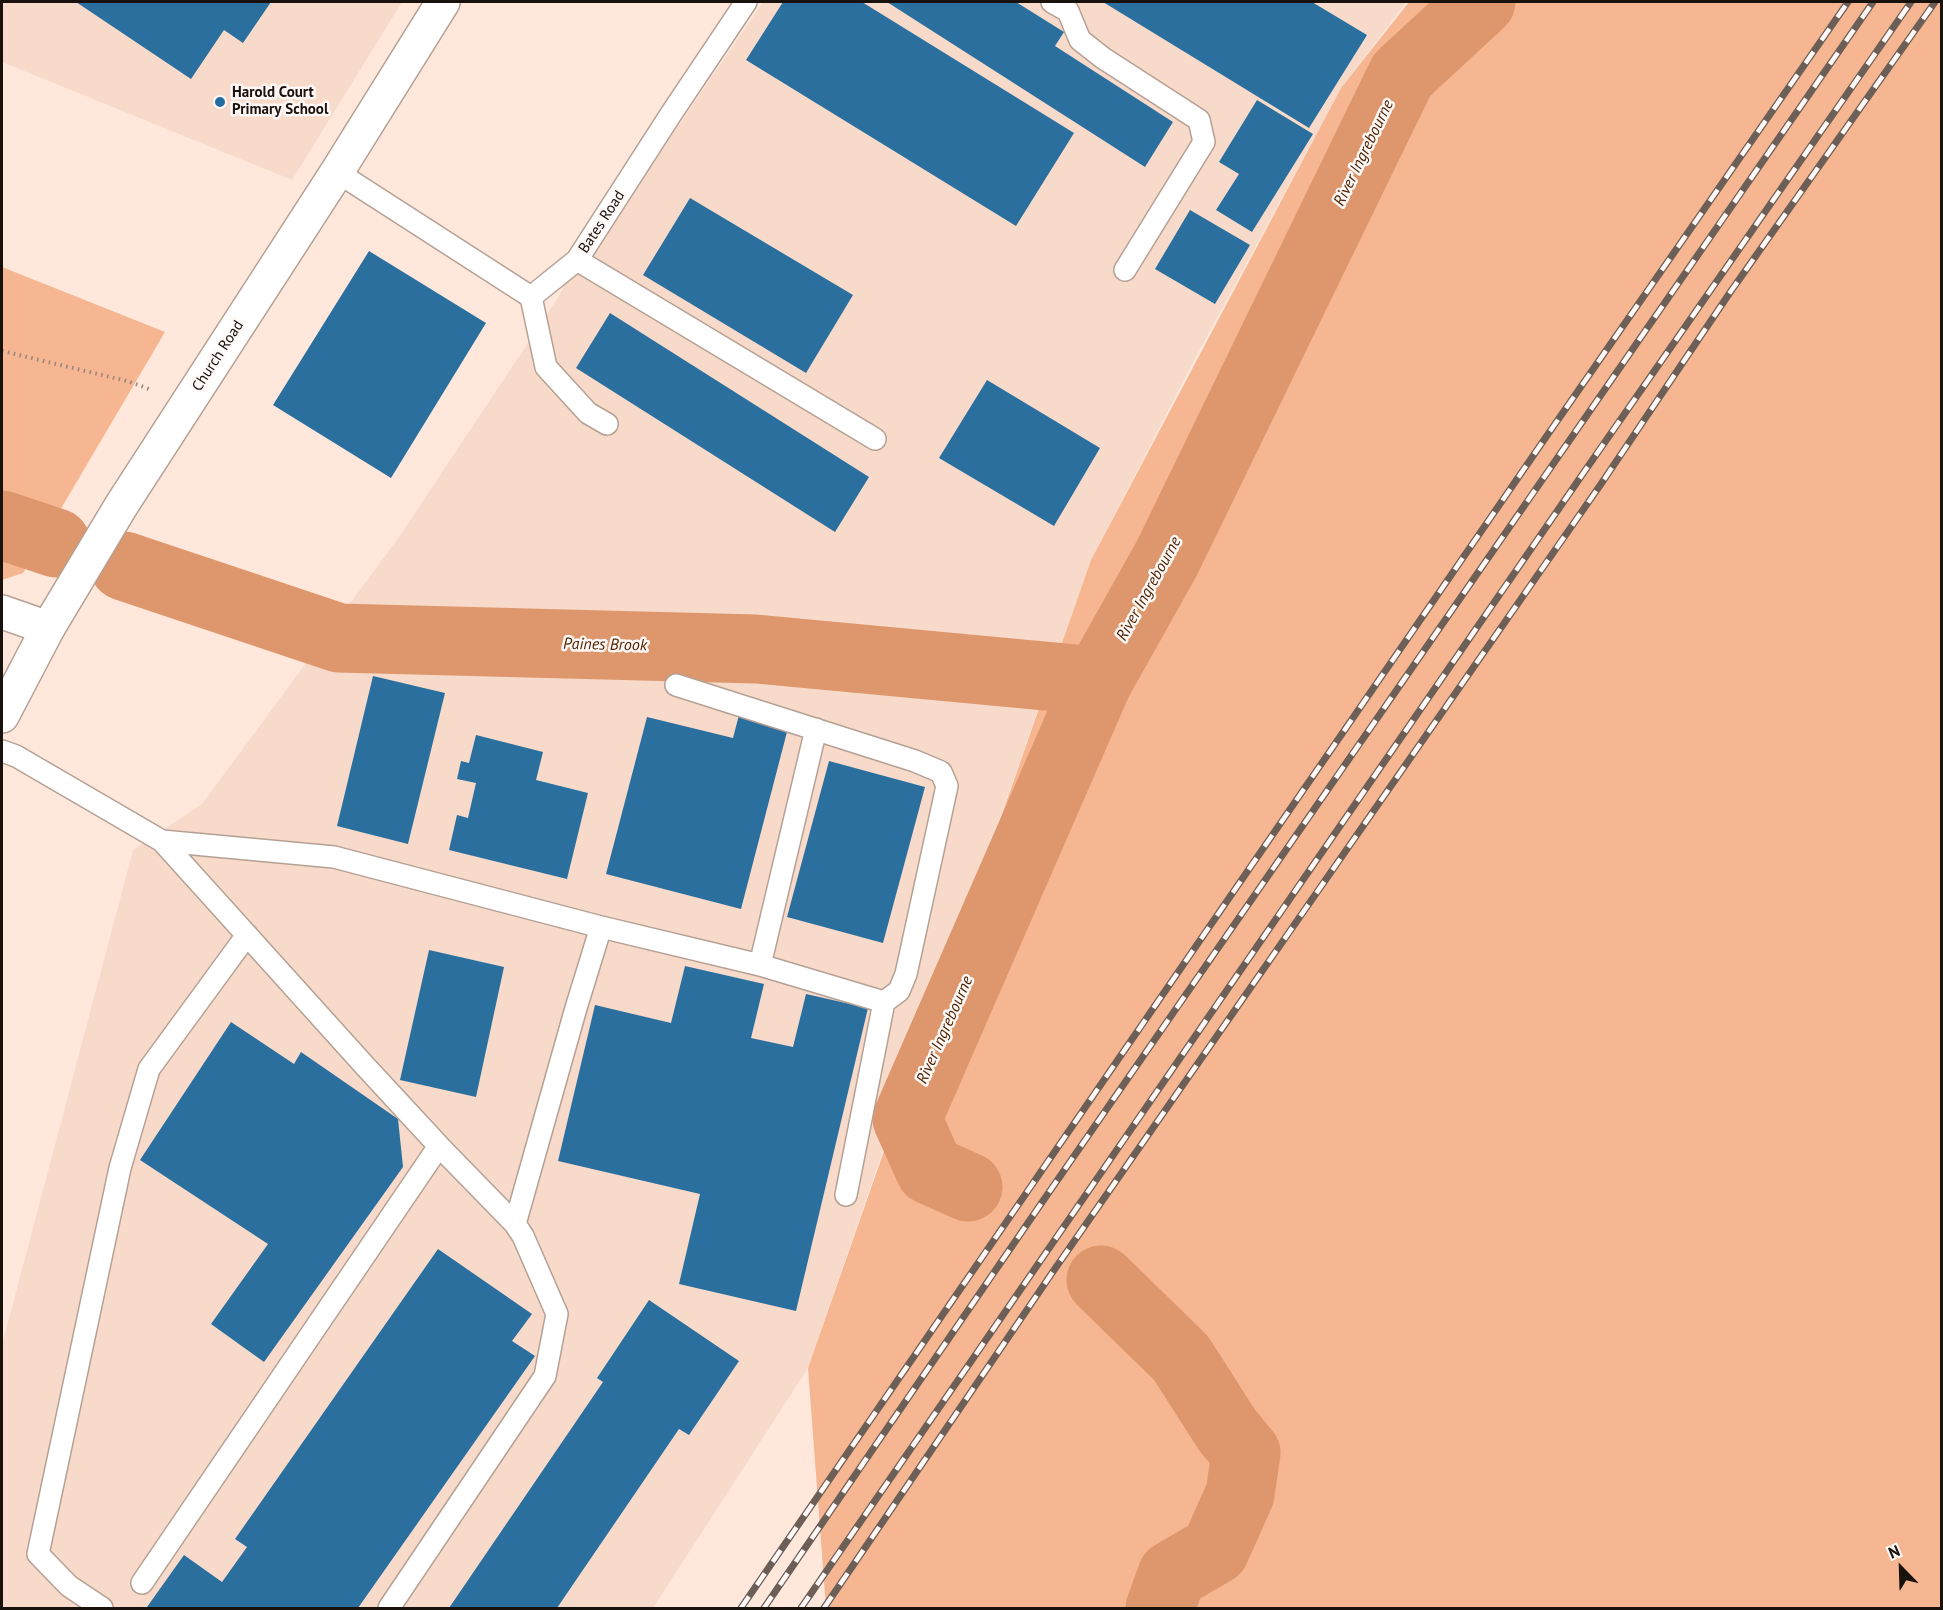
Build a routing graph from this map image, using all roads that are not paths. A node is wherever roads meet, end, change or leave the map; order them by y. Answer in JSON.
{"nodes":[{"id":1,"x":443,"y":2,"type":"edge"},
{"id":2,"x":746,"y":2,"type":"edge"},
{"id":3,"x":1052,"y":2,"type":"edge"},
{"id":4,"x":337,"y":172,"type":"junction"},
{"id":5,"x":577,"y":260,"type":"junction"},
{"id":6,"x":1125,"y":270,"type":"dead end"},
{"id":7,"x":531,"y":297,"type":"junction"},
{"id":8,"x":607,"y":424,"type":"dead end"},
{"id":9,"x":875,"y":439,"type":"dead end"},
{"id":10,"x":2,"y":612,"type":"edge"},
{"id":11,"x":48,"y":628,"type":"junction"},
{"id":12,"x":676,"y":684,"type":"dead end"},
{"id":13,"x":2,"y":716,"type":"edge"},
{"id":14,"x":816,"y":729,"type":"junction"},
{"id":15,"x":2,"y":751,"type":"edge"},
{"id":16,"x":162,"y":841,"type":"junction"},
{"id":17,"x":601,"y":927,"type":"junction"},
{"id":18,"x":247,"y":935,"type":"junction"},
{"id":19,"x":760,"y":965,"type":"junction"},
{"id":20,"x":884,"y":1002,"type":"junction"},
{"id":21,"x":439,"y":1146,"type":"junction"},
{"id":22,"x":846,"y":1196,"type":"dead end"},
{"id":23,"x":515,"y":1224,"type":"junction"},
{"id":24,"x":142,"y":1583,"type":"dead end"},
{"id":25,"x":102,"y":1608,"type":"edge"},
{"id":26,"x":389,"y":1608,"type":"edge"}],
"edges":[{"from":1,"to":4,"type":"street","name":"Church Road"},
{"from":2,"to":5,"type":"lane","name":"Bates Road"},
{"from":3,"to":6,"type":"lane"},
{"from":4,"to":7,"type":"lane"},
{"from":4,"to":11,"type":"street","name":"Church Road"},
{"from":5,"to":7,"type":"lane","name":"Bates Road"},
{"from":5,"to":9,"type":"lane"},
{"from":7,"to":8,"type":"lane"},
{"from":10,"to":11,"type":"street"},
{"from":11,"to":13,"type":"street","name":"Church Road"},
{"from":12,"to":14,"type":"lane"},
{"from":14,"to":19,"type":"lane"},
{"from":14,"to":20,"type":"lane"},
{"from":15,"to":16,"type":"lane"},
{"from":16,"to":17,"type":"lane"},
{"from":16,"to":18,"type":"lane"},
{"from":17,"to":19,"type":"lane"},
{"from":17,"to":23,"type":"lane"},
{"from":18,"to":21,"type":"lane"},
{"from":18,"to":25,"type":"lane"},
{"from":19,"to":20,"type":"lane"},
{"from":20,"to":22,"type":"lane"},
{"from":21,"to":23,"type":"lane"},
{"from":21,"to":24,"type":"lane"},
{"from":23,"to":26,"type":"lane"}]}
